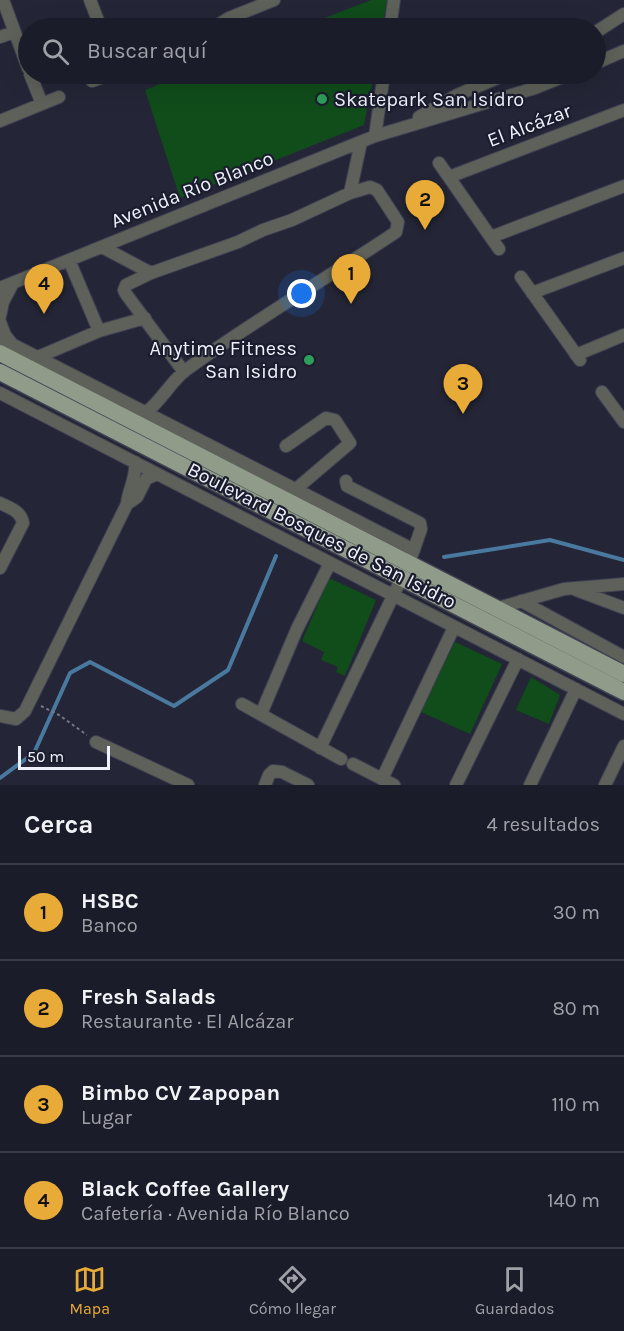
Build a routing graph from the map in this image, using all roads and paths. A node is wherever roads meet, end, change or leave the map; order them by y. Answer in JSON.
{"nodes":[{"id":1,"x":3,"y":0,"type":"edge"},
{"id":2,"x":91,"y":0,"type":"edge"},
{"id":3,"x":274,"y":0,"type":"edge"},
{"id":4,"x":394,"y":0,"type":"edge"},
{"id":5,"x":624,"y":14,"type":"edge"},
{"id":6,"x":97,"y":18,"type":"edge"},
{"id":7,"x":228,"y":18,"type":"edge"},
{"id":8,"x":391,"y":18,"type":"edge"},
{"id":9,"x":606,"y":26,"type":"edge"},
{"id":10,"x":14,"y":32,"type":"junction"},
{"id":11,"x":0,"y":37,"type":"edge"},
{"id":12,"x":18,"y":42,"type":"edge"},
{"id":13,"x":624,"y":51,"type":"edge"},
{"id":14,"x":606,"y":59,"type":"edge"},
{"id":15,"x":34,"y":84,"type":"edge"},
{"id":16,"x":383,"y":84,"type":"edge"},
{"id":17,"x":483,"y":84,"type":"edge"},
{"id":18,"x":545,"y":84,"type":"edge"},
{"id":19,"x":59,"y":97,"type":"dead end"},
{"id":20,"x":42,"y":104,"type":"junction"},
{"id":21,"x":624,"y":110,"type":"edge"},
{"id":22,"x":0,"y":122,"type":"edge"},
{"id":23,"x":400,"y":128,"type":"junction"},
{"id":24,"x":375,"y":136,"type":"junction"},
{"id":25,"x":361,"y":142,"type":"junction"},
{"id":26,"x":439,"y":164,"type":"dead end"},
{"id":27,"x":449,"y":177,"type":"junction"},
{"id":28,"x":624,"y":186,"type":"edge"},
{"id":29,"x":350,"y":193,"type":"junction"},
{"id":30,"x":491,"y":237,"type":"junction"},
{"id":31,"x":102,"y":247,"type":"junction"},
{"id":32,"x":500,"y":249,"type":"dead end"},
{"id":33,"x":624,"y":258,"type":"edge"},
{"id":34,"x":69,"y":260,"type":"junction"},
{"id":35,"x":151,"y":273,"type":"junction"},
{"id":36,"x":521,"y":277,"type":"dead end"},
{"id":37,"x":13,"y":283,"type":"junction"},
{"id":38,"x":0,"y":288,"type":"edge"},
{"id":39,"x":532,"y":293,"type":"junction"},
{"id":40,"x":0,"y":316,"type":"edge"},
{"id":41,"x":145,"y":318,"type":"junction"},
{"id":42,"x":0,"y":322,"type":"edge"},
{"id":43,"x":99,"y":331,"type":"junction"},
{"id":44,"x":624,"y":335,"type":"edge"},
{"id":45,"x":0,"y":338,"type":"edge"},
{"id":46,"x":6,"y":349,"type":"edge"},
{"id":47,"x":38,"y":357,"type":"junction"},
{"id":48,"x":0,"y":372,"type":"edge"},
{"id":49,"x":184,"y":372,"type":"junction"},
{"id":50,"x":602,"y":392,"type":"dead end"},
{"id":51,"x":0,"y":393,"type":"edge"},
{"id":52,"x":160,"y":398,"type":"junction"},
{"id":53,"x":620,"y":410,"type":"edge"},
{"id":54,"x":145,"y":413,"type":"junction"},
{"id":55,"x":166,"y":422,"type":"junction"},
{"id":56,"x":624,"y":422,"type":"edge"},
{"id":57,"x":286,"y":446,"type":"dead end"},
{"id":58,"x":135,"y":462,"type":"junction"},
{"id":59,"x":157,"y":474,"type":"junction"},
{"id":60,"x":346,"y":481,"type":"dead end"},
{"id":61,"x":296,"y":489,"type":"junction"},
{"id":62,"x":0,"y":503,"type":"edge"},
{"id":63,"x":127,"y":504,"type":"junction"},
{"id":64,"x":314,"y":505,"type":"junction"},
{"id":65,"x":300,"y":526,"type":"junction"},
{"id":66,"x":289,"y":542,"type":"junction"},
{"id":67,"x":412,"y":556,"type":"junction"},
{"id":68,"x":330,"y":562,"type":"junction"},
{"id":69,"x":0,"y":568,"type":"edge"},
{"id":70,"x":402,"y":578,"type":"junction"},
{"id":71,"x":624,"y":584,"type":"edge"},
{"id":72,"x":572,"y":588,"type":"junction"},
{"id":73,"x":394,"y":596,"type":"junction"},
{"id":74,"x":521,"y":601,"type":"junction"},
{"id":75,"x":498,"y":608,"type":"junction"},
{"id":76,"x":624,"y":608,"type":"edge"},
{"id":77,"x":454,"y":627,"type":"junction"},
{"id":78,"x":624,"y":657,"type":"edge"},
{"id":79,"x":518,"y":659,"type":"junction"},
{"id":80,"x":624,"y":674,"type":"edge"},
{"id":81,"x":576,"y":689,"type":"junction"},
{"id":82,"x":624,"y":692,"type":"edge"},
{"id":83,"x":242,"y":704,"type":"dead end"},
{"id":84,"x":49,"y":710,"type":"dead end"},
{"id":85,"x":261,"y":714,"type":"junction"},
{"id":86,"x":624,"y":714,"type":"edge"},
{"id":87,"x":0,"y":716,"type":"edge"},
{"id":88,"x":96,"y":742,"type":"joint"},
{"id":89,"x":624,"y":746,"type":"edge"},
{"id":90,"x":320,"y":748,"type":"junction"},
{"id":91,"x":341,"y":759,"type":"dead end"},
{"id":92,"x":353,"y":764,"type":"dead end"},
{"id":93,"x":381,"y":779,"type":"junction"},
{"id":94,"x":188,"y":785,"type":"edge"},
{"id":95,"x":265,"y":785,"type":"edge"},
{"id":96,"x":308,"y":785,"type":"edge"},
{"id":97,"x":394,"y":785,"type":"edge"},
{"id":98,"x":456,"y":785,"type":"edge"},
{"id":99,"x":530,"y":785,"type":"edge"},
{"id":100,"x":605,"y":785,"type":"edge"}],
"edges":[{"from":1,"to":10,"type":"street"},
{"from":2,"to":6,"type":"street"},
{"from":3,"to":7,"type":"street"},
{"from":4,"to":8,"type":"street"},
{"from":5,"to":9,"type":"street"},
{"from":10,"to":11,"type":"street"},
{"from":10,"to":12,"type":"street"},
{"from":13,"to":14,"type":"street"},
{"from":15,"to":20,"type":"street"},
{"from":16,"to":24,"type":"street"},
{"from":17,"to":23,"type":"street","name":"Avenida Río Blanco"},
{"from":18,"to":23,"type":"street","name":"Avenida Río Blanco"},
{"from":19,"to":20,"type":"street"},
{"from":20,"to":22,"type":"street"},
{"from":21,"to":27,"type":"street","name":"El Alcázar"},
{"from":23,"to":24,"type":"street","name":"Avenida Río Blanco"},
{"from":24,"to":25,"type":"street","name":"Avenida Río Blanco"},
{"from":25,"to":29,"type":"street"},
{"from":25,"to":31,"type":"street","name":"Avenida Río Blanco"},
{"from":26,"to":27,"type":"street"},
{"from":27,"to":30,"type":"street"},
{"from":28,"to":30,"type":"street"},
{"from":29,"to":35,"type":"street"},
{"from":29,"to":49,"type":"street"},
{"from":30,"to":32,"type":"street"},
{"from":31,"to":34,"type":"street","name":"Avenida Río Blanco"},
{"from":31,"to":35,"type":"street"},
{"from":33,"to":39,"type":"street"},
{"from":34,"to":37,"type":"street","name":"Avenida Río Blanco"},
{"from":34,"to":43,"type":"street"},
{"from":35,"to":41,"type":"street"},
{"from":36,"to":39,"type":"street"},
{"from":37,"to":38,"type":"street","name":"Avenida Río Blanco"},
{"from":37,"to":40,"type":"street"},
{"from":39,"to":44,"type":"street"},
{"from":41,"to":43,"type":"street"},
{"from":41,"to":49,"type":"street"},
{"from":42,"to":46,"type":"street"},
{"from":43,"to":47,"type":"street"},
{"from":45,"to":46,"type":"street","name":"Boulevard Bosques de San Isidro"},
{"from":46,"to":47,"type":"street","name":"Boulevard Bosques de San Isidro"},
{"from":46,"to":64,"type":"main road","name":"Boulevard Bosques de San Isidro"},
{"from":47,"to":54,"type":"street","name":"Boulevard Bosques de San Isidro"},
{"from":48,"to":65,"type":"main road","name":"Boulevard Bosques de San Isidro"},
{"from":49,"to":52,"type":"street"},
{"from":50,"to":53,"type":"street"},
{"from":51,"to":58,"type":"street","name":"Boulevard Bosques de San Isidro"},
{"from":52,"to":54,"type":"street"},
{"from":52,"to":55,"type":"street"},
{"from":53,"to":56,"type":"street"},
{"from":54,"to":55,"type":"street","name":"Boulevard Bosques de San Isidro"},
{"from":55,"to":61,"type":"street","name":"Boulevard Bosques de San Isidro"},
{"from":57,"to":61,"type":"street"},
{"from":58,"to":59,"type":"street","name":"Boulevard Bosques de San Isidro"},
{"from":58,"to":63,"type":"street"},
{"from":59,"to":63,"type":"street"},
{"from":59,"to":66,"type":"street","name":"Boulevard Bosques de San Isidro"},
{"from":60,"to":67,"type":"street"},
{"from":61,"to":64,"type":"street","name":"Boulevard Bosques de San Isidro"},
{"from":62,"to":69,"type":"street"},
{"from":63,"to":87,"type":"street"},
{"from":64,"to":65,"type":"street"},
{"from":64,"to":67,"type":"main road","name":"Boulevard Bosques de San Isidro"},
{"from":65,"to":66,"type":"street"},
{"from":65,"to":70,"type":"main road","name":"Boulevard Bosques de San Isidro"},
{"from":66,"to":68,"type":"street","name":"Boulevard Bosques de San Isidro"},
{"from":67,"to":70,"type":"street"},
{"from":67,"to":75,"type":"main road","name":"Boulevard Bosques de San Isidro"},
{"from":68,"to":73,"type":"street","name":"Boulevard Bosques de San Isidro"},
{"from":68,"to":85,"type":"street"},
{"from":70,"to":73,"type":"street"},
{"from":70,"to":82,"type":"main road","name":"Boulevard Bosques de San Isidro"},
{"from":71,"to":72,"type":"street"},
{"from":72,"to":74,"type":"street"},
{"from":72,"to":76,"type":"street"},
{"from":73,"to":77,"type":"street","name":"Boulevard Bosques de San Isidro"},
{"from":73,"to":90,"type":"street"},
{"from":74,"to":75,"type":"street"},
{"from":74,"to":78,"type":"street"},
{"from":75,"to":80,"type":"main road","name":"Boulevard Bosques de San Isidro"},
{"from":77,"to":79,"type":"street","name":"Boulevard Bosques de San Isidro"},
{"from":77,"to":93,"type":"street"},
{"from":79,"to":81,"type":"street","name":"Boulevard Bosques de San Isidro"},
{"from":79,"to":98,"type":"street"},
{"from":81,"to":86,"type":"street","name":"Boulevard Bosques de San Isidro"},
{"from":81,"to":99,"type":"street"},
{"from":83,"to":85,"type":"street"},
{"from":84,"to":88,"type":"path"},
{"from":85,"to":90,"type":"street"},
{"from":88,"to":94,"type":"street"},
{"from":89,"to":100,"type":"street"},
{"from":90,"to":91,"type":"street"},
{"from":92,"to":93,"type":"street"},
{"from":93,"to":97,"type":"street"},
{"from":95,"to":96,"type":"street"}]}
